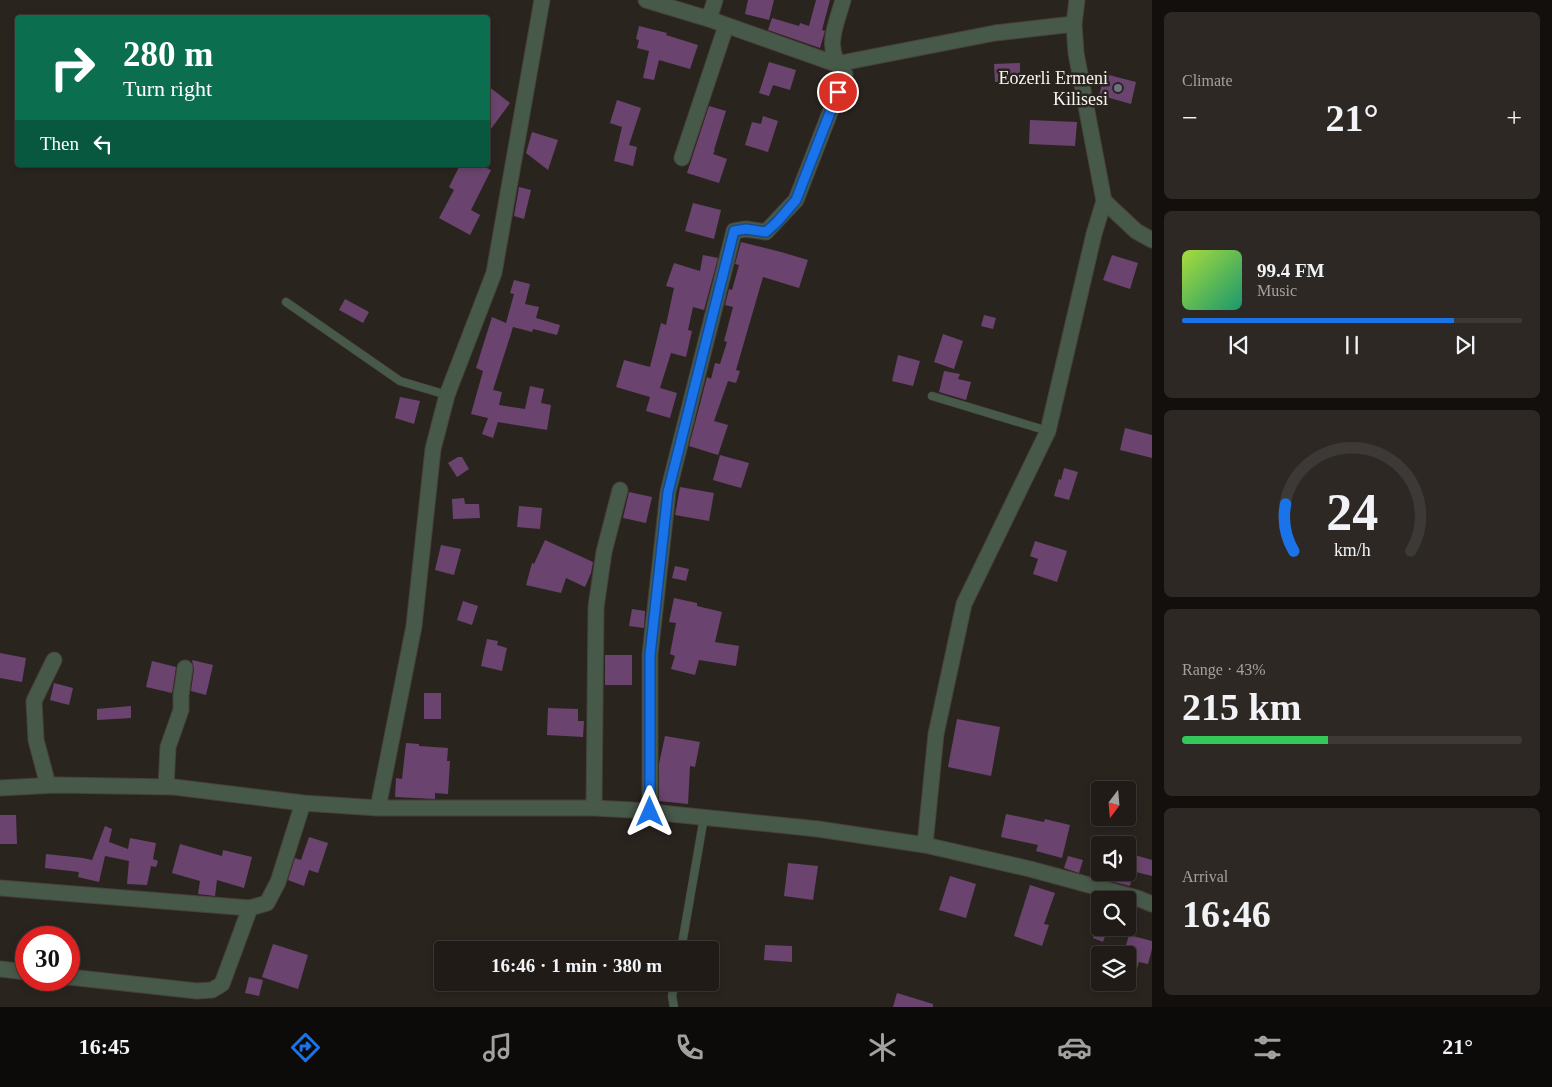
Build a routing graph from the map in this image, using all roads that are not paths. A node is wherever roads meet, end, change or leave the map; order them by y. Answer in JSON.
{"nodes":[{"id":1,"x":542,"y":0,"type":"edge"},
{"id":2,"x":646,"y":0,"type":"edge"},
{"id":3,"x":715,"y":0,"type":"edge"},
{"id":4,"x":843,"y":0,"type":"edge"},
{"id":5,"x":1077,"y":0,"type":"edge"},
{"id":6,"x":708,"y":19,"type":"junction"},
{"id":7,"x":1074,"y":24,"type":"junction"},
{"id":8,"x":726,"y":26,"type":"junction"},
{"id":9,"x":836,"y":64,"type":"junction"},
{"id":10,"x":682,"y":158,"type":"dead end"},
{"id":11,"x":1104,"y":201,"type":"junction"},
{"id":12,"x":1152,"y":240,"type":"edge"},
{"id":13,"x":286,"y":302,"type":"dead end"},
{"id":14,"x":447,"y":395,"type":"junction"},
{"id":15,"x":932,"y":396,"type":"dead end"},
{"id":16,"x":1048,"y":432,"type":"junction"},
{"id":17,"x":620,"y":490,"type":"dead end"},
{"id":18,"x":54,"y":660,"type":"dead end"},
{"id":19,"x":185,"y":668,"type":"dead end"},
{"id":20,"x":48,"y":786,"type":"junction"},
{"id":21,"x":166,"y":787,"type":"junction"},
{"id":22,"x":0,"y":788,"type":"edge"},
{"id":23,"x":303,"y":802,"type":"junction"},
{"id":24,"x":378,"y":808,"type":"junction"},
{"id":25,"x":594,"y":808,"type":"junction"},
{"id":26,"x":650,"y":812,"type":"junction"},
{"id":27,"x":704,"y":817,"type":"junction"},
{"id":28,"x":925,"y":845,"type":"junction"},
{"id":29,"x":0,"y":888,"type":"edge"},
{"id":30,"x":1152,"y":904,"type":"edge"},
{"id":31,"x":250,"y":908,"type":"junction"},
{"id":32,"x":682,"y":941,"type":"edge"},
{"id":33,"x":0,"y":969,"type":"edge"},
{"id":34,"x":15,"y":971,"type":"edge"},
{"id":35,"x":80,"y":978,"type":"edge"},
{"id":36,"x":673,"y":991,"type":"edge"},
{"id":37,"x":674,"y":1007,"type":"edge"}],
"edges":[{"from":1,"to":14,"type":"street"},
{"from":2,"to":6,"type":"street"},
{"from":3,"to":6,"type":"street"},
{"from":4,"to":9,"type":"street"},
{"from":5,"to":7,"type":"street"},
{"from":6,"to":8,"type":"street"},
{"from":7,"to":9,"type":"street"},
{"from":7,"to":11,"type":"street"},
{"from":8,"to":9,"type":"street"},
{"from":8,"to":10,"type":"street"},
{"from":9,"to":26,"type":"street"},
{"from":11,"to":12,"type":"street"},
{"from":11,"to":16,"type":"street"},
{"from":13,"to":14,"type":"lane"},
{"from":14,"to":24,"type":"street"},
{"from":15,"to":16,"type":"lane"},
{"from":16,"to":28,"type":"street"},
{"from":17,"to":25,"type":"street"},
{"from":18,"to":20,"type":"street"},
{"from":19,"to":21,"type":"street"},
{"from":20,"to":21,"type":"street"},
{"from":20,"to":22,"type":"street"},
{"from":21,"to":23,"type":"street"},
{"from":23,"to":24,"type":"street"},
{"from":23,"to":31,"type":"street"},
{"from":24,"to":25,"type":"street"},
{"from":25,"to":26,"type":"street"},
{"from":26,"to":27,"type":"street"},
{"from":27,"to":28,"type":"street"},
{"from":27,"to":32,"type":"lane"},
{"from":28,"to":30,"type":"street"},
{"from":29,"to":31,"type":"street"},
{"from":31,"to":35,"type":"street"},
{"from":33,"to":34,"type":"street"},
{"from":36,"to":37,"type":"lane"}]}
